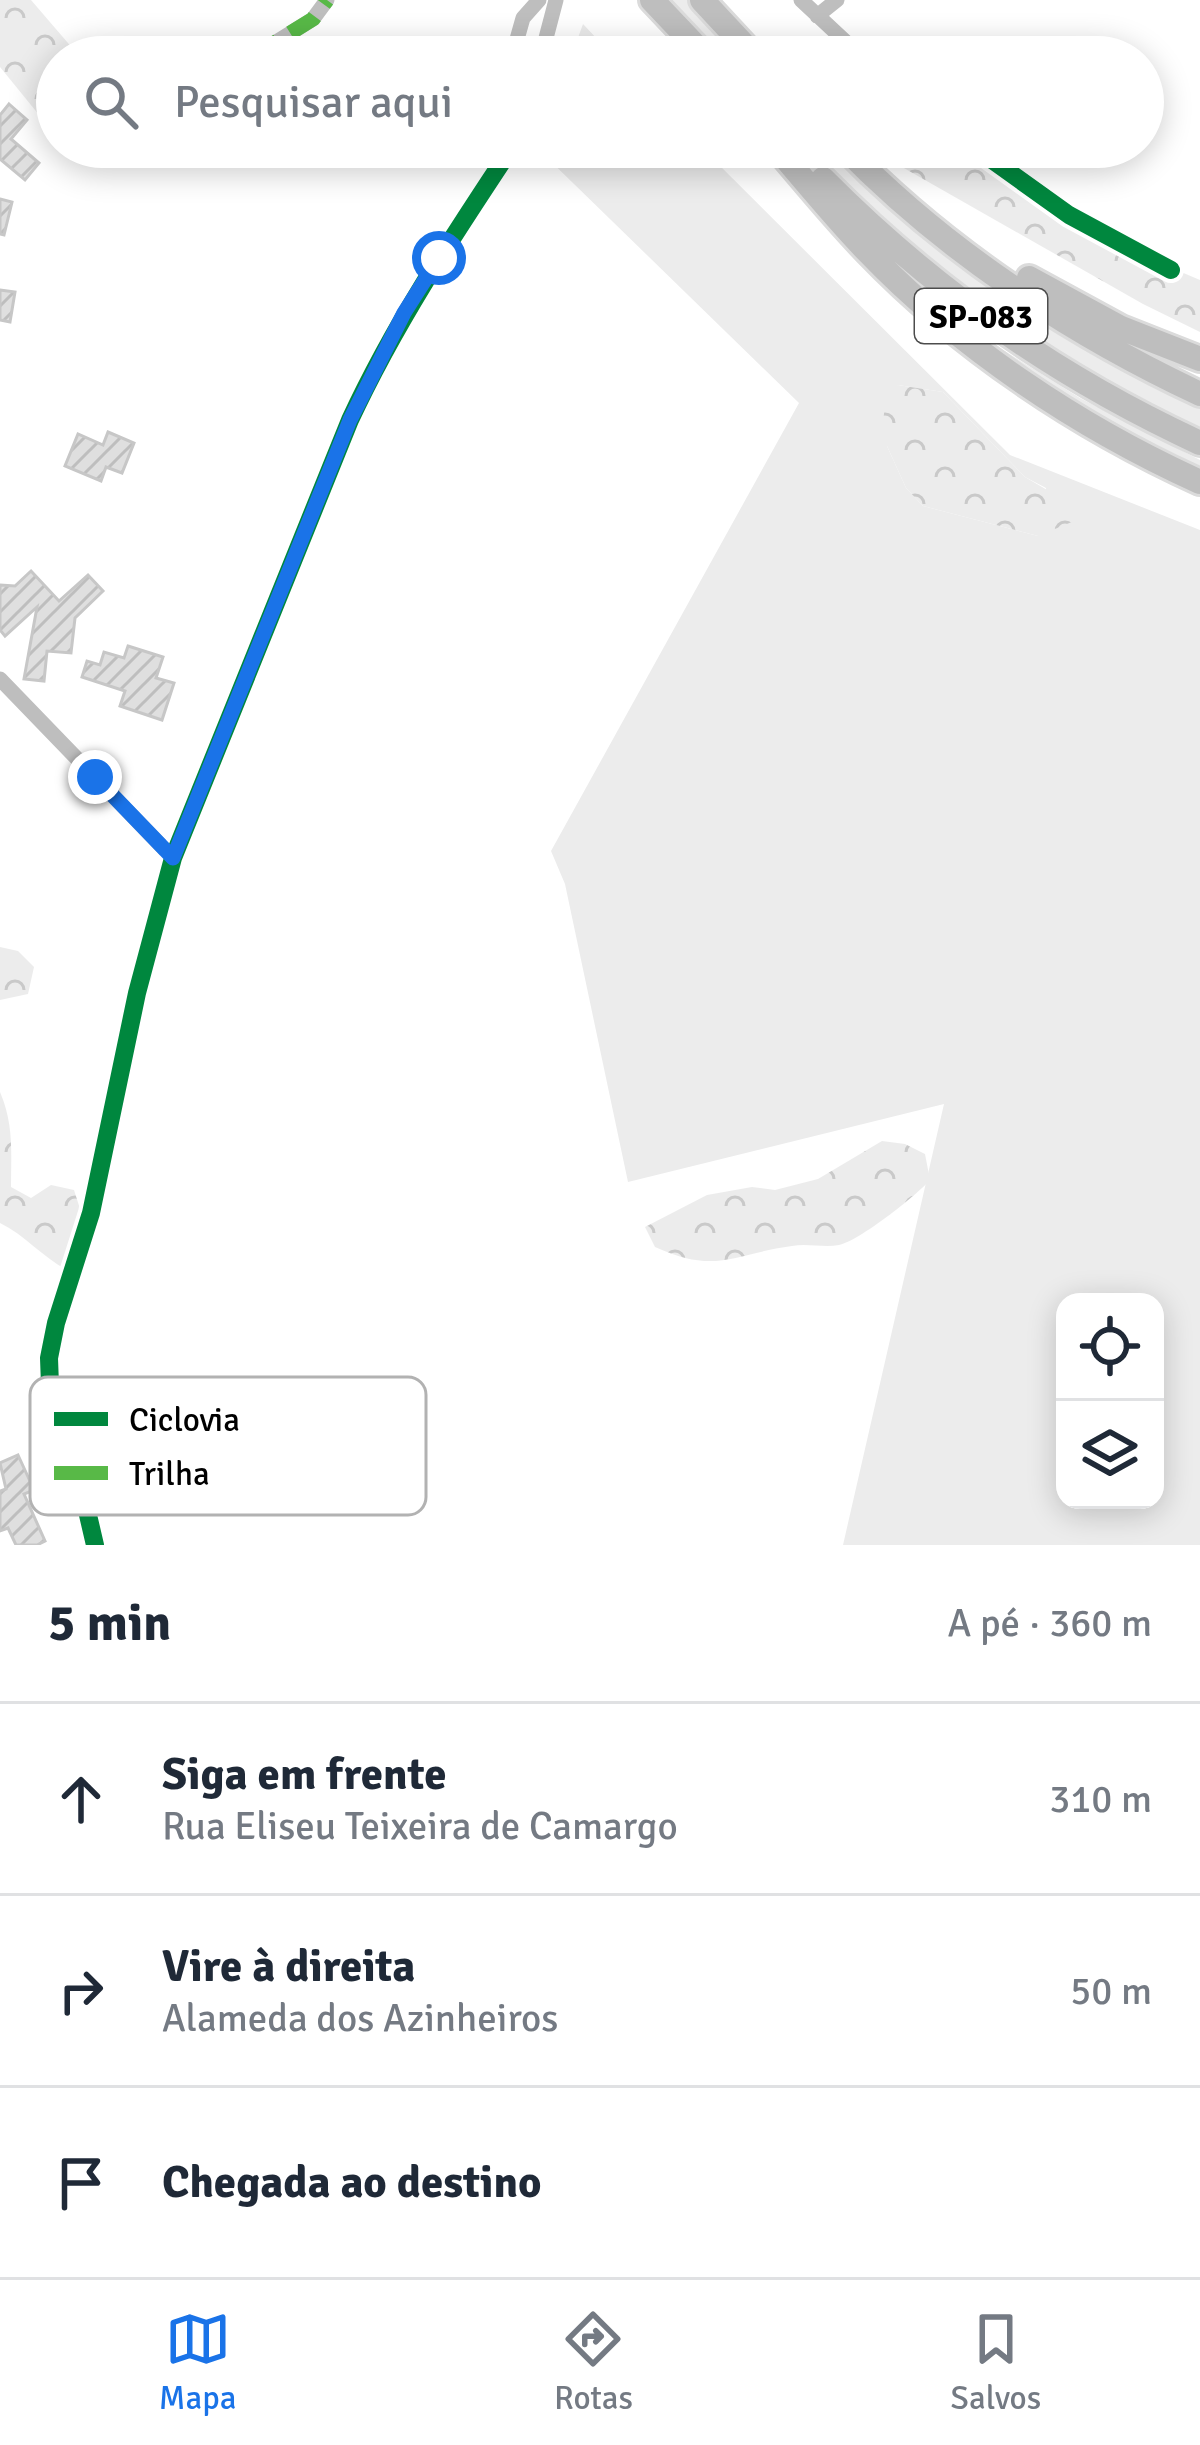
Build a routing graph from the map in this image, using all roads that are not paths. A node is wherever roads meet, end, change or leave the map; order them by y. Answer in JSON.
{"nodes":[{"id":1,"x":328,"y":0,"type":"edge"},
{"id":2,"x":542,"y":0,"type":"edge"},
{"id":3,"x":556,"y":0,"type":"edge"},
{"id":4,"x":651,"y":0,"type":"edge"},
{"id":5,"x":702,"y":0,"type":"edge"},
{"id":6,"x":802,"y":0,"type":"edge"},
{"id":7,"x":837,"y":0,"type":"edge"},
{"id":8,"x":817,"y":16,"type":"junction"},
{"id":9,"x":548,"y":30,"type":"junction"},
{"id":10,"x":286,"y":36,"type":"edge"},
{"id":11,"x":518,"y":36,"type":"edge"},
{"id":12,"x":546,"y":36,"type":"edge"},
{"id":13,"x":684,"y":36,"type":"edge"},
{"id":14,"x":735,"y":36,"type":"edge"},
{"id":15,"x":839,"y":36,"type":"edge"},
{"id":16,"x":498,"y":168,"type":"edge"},
{"id":17,"x":794,"y":168,"type":"edge"},
{"id":18,"x":813,"y":168,"type":"edge"},
{"id":19,"x":869,"y":168,"type":"edge"},
{"id":20,"x":874,"y":168,"type":"edge"},
{"id":21,"x":1003,"y":168,"type":"edge"},
{"id":22,"x":1172,"y":270,"type":"dead end"},
{"id":23,"x":1200,"y":359,"type":"edge"},
{"id":24,"x":1200,"y":394,"type":"edge"},
{"id":25,"x":1200,"y":443,"type":"edge"},
{"id":26,"x":1200,"y":482,"type":"edge"},
{"id":27,"x":0,"y":680,"type":"edge"},
{"id":28,"x":173,"y":858,"type":"junction"},
{"id":29,"x":50,"y":1377,"type":"edge"},
{"id":30,"x":88,"y":1515,"type":"edge"},
{"id":31,"x":95,"y":1545,"type":"edge"}],
"edges":[{"from":1,"to":10,"type":"street"},
{"from":2,"to":9,"type":"street"},
{"from":2,"to":11,"type":"street"},
{"from":3,"to":9,"type":"street"},
{"from":4,"to":13,"type":"highway"},
{"from":5,"to":14,"type":"highway"},
{"from":6,"to":8,"type":"street"},
{"from":7,"to":8,"type":"street"},
{"from":8,"to":15,"type":"street"},
{"from":9,"to":12,"type":"street"},
{"from":16,"to":28,"type":"street"},
{"from":17,"to":26,"type":"highway"},
{"from":18,"to":25,"type":"highway","number":"SP-083"},
{"from":19,"to":24,"type":"highway","number":"SP-083"},
{"from":20,"to":23,"type":"highway"},
{"from":21,"to":22,"type":"street"},
{"from":27,"to":28,"type":"street"},
{"from":28,"to":29,"type":"street"},
{"from":30,"to":31,"type":"street"}]}
